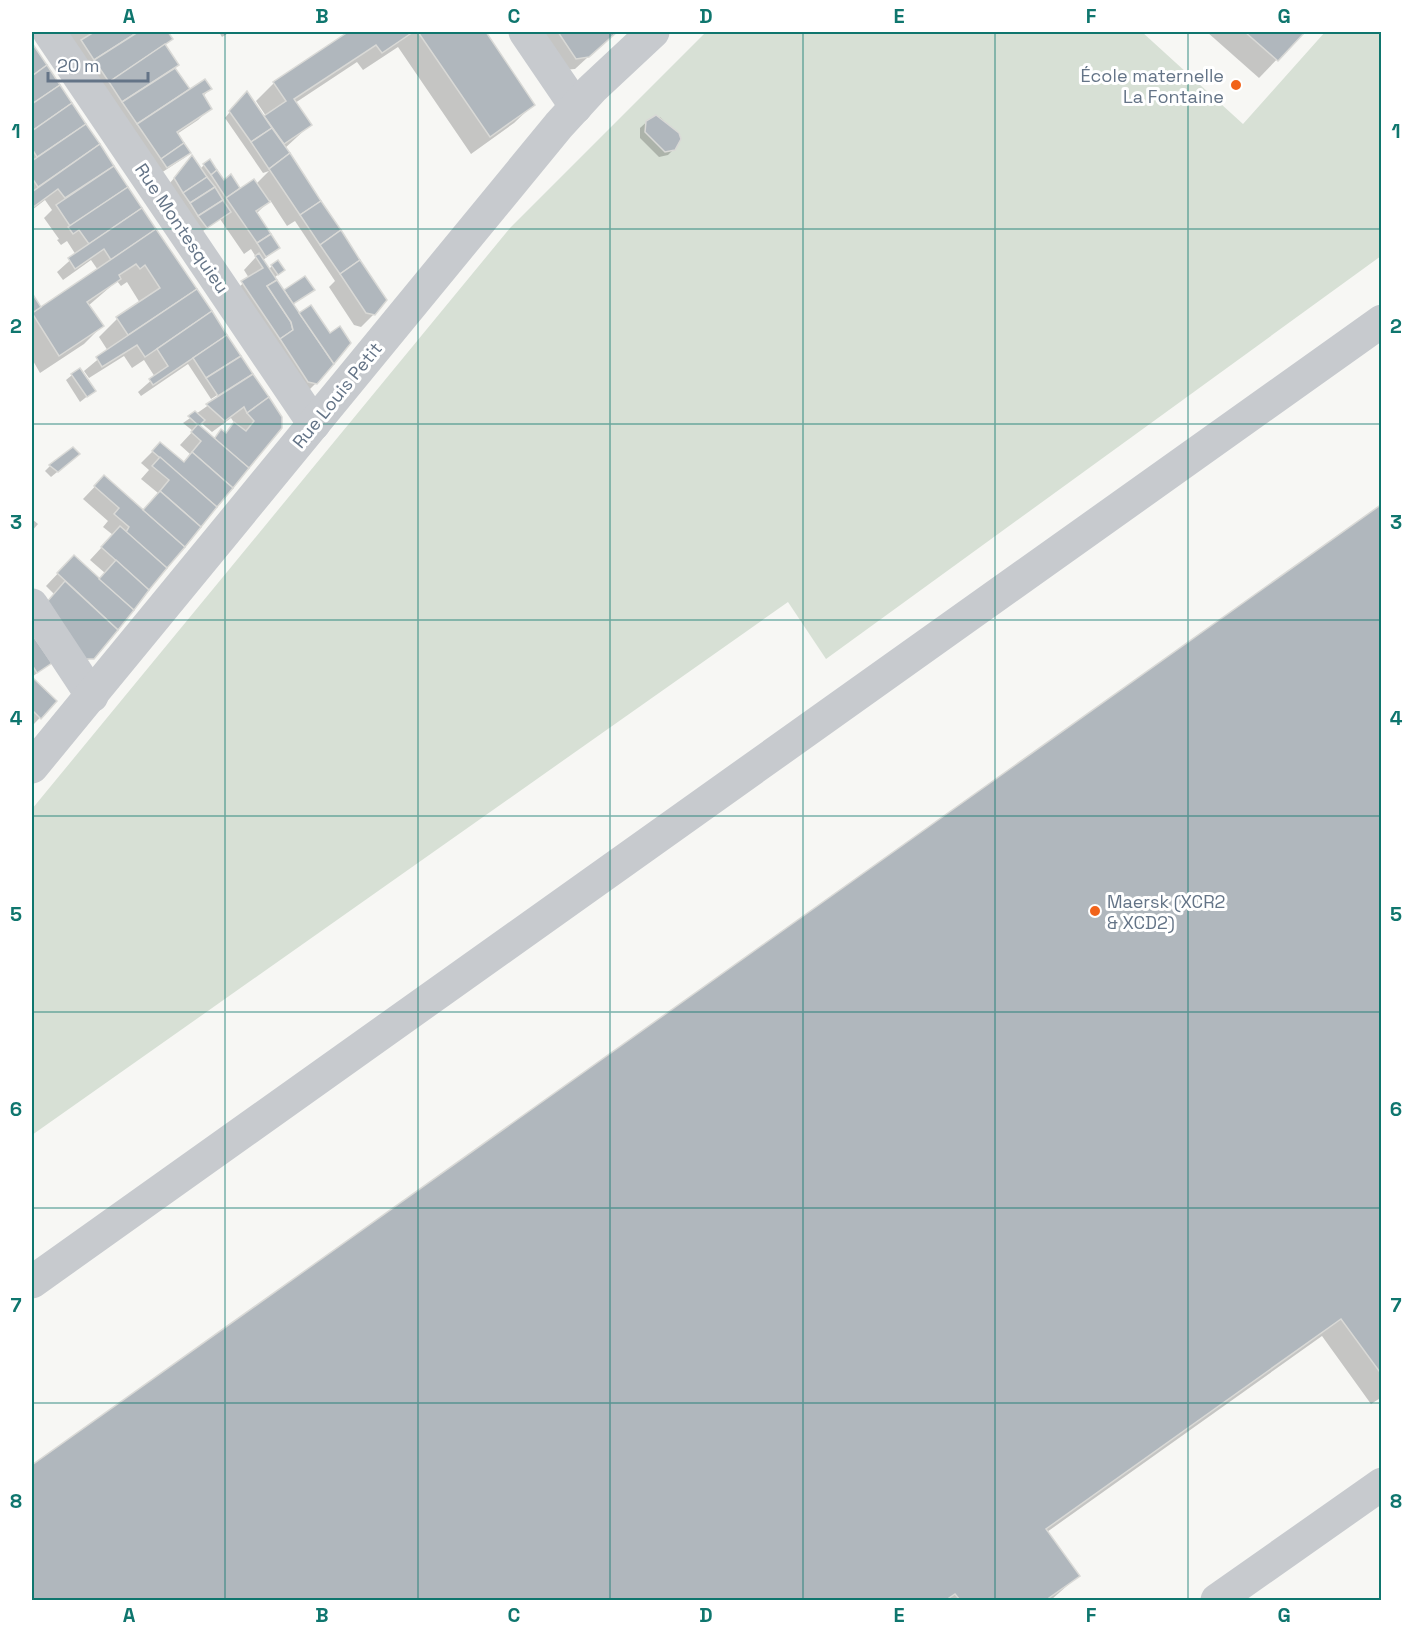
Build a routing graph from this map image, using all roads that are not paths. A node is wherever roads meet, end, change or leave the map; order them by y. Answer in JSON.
{"nodes":[{"id":1,"x":50,"y":32,"type":"edge"},
{"id":2,"x":525,"y":32,"type":"edge"},
{"id":3,"x":652,"y":32,"type":"edge"},
{"id":4,"x":576,"y":107,"type":"junction"},
{"id":5,"x":1382,"y":321,"type":"edge"},
{"id":6,"x":314,"y":424,"type":"junction"},
{"id":7,"x":32,"y":605,"type":"edge"},
{"id":8,"x":92,"y":696,"type":"junction"},
{"id":9,"x":32,"y":767,"type":"edge"},
{"id":10,"x":32,"y":1282,"type":"edge"},
{"id":11,"x":1382,"y":1484,"type":"edge"},
{"id":12,"x":1217,"y":1600,"type":"edge"}],
"edges":[{"from":1,"to":6,"type":"street","name":"Rue Montesquieu"},
{"from":2,"to":4,"type":"street"},
{"from":3,"to":4,"type":"street","name":"Rue Louis Petit"},
{"from":4,"to":6,"type":"street","name":"Rue Louis Petit"},
{"from":5,"to":10,"type":"street"},
{"from":6,"to":8,"type":"street","name":"Rue Louis Petit"},
{"from":7,"to":8,"type":"street"},
{"from":8,"to":9,"type":"street","name":"Rue Louis Petit"},
{"from":11,"to":12,"type":"street"}]}
